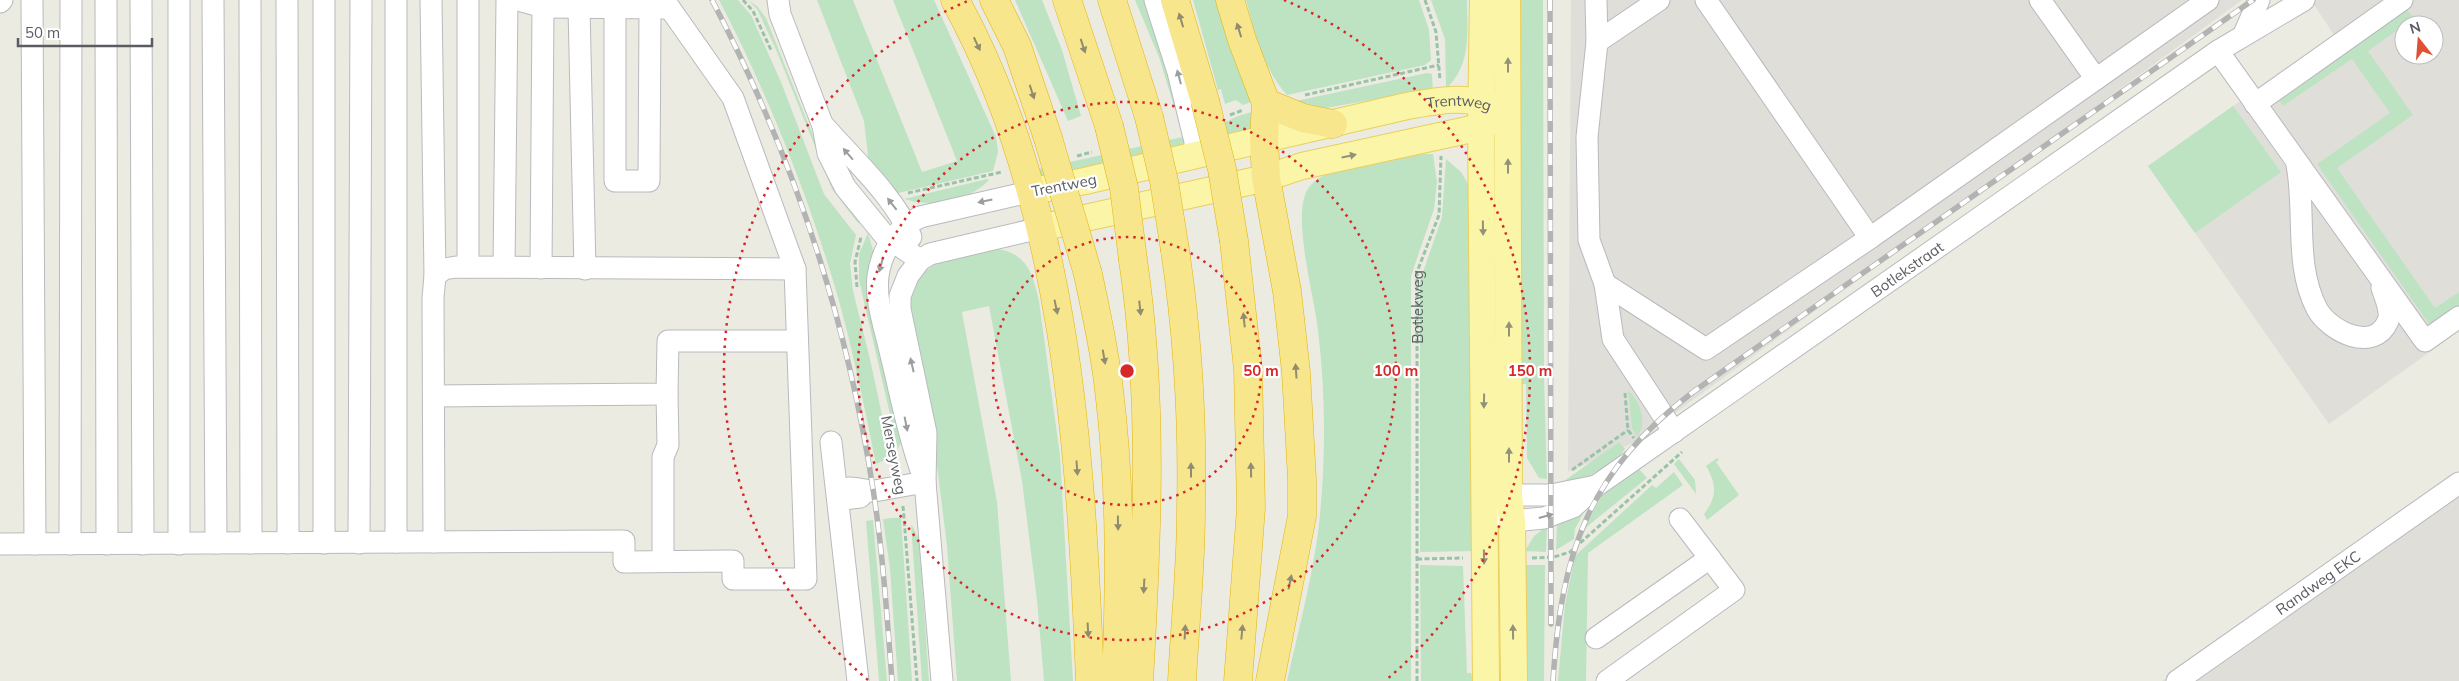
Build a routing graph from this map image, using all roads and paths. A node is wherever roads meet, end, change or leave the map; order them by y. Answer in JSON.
{"nodes":[{"id":1,"x":32,"y":0,"type":"edge"},
{"id":2,"x":71,"y":0,"type":"edge"},
{"id":3,"x":106,"y":0,"type":"edge"},
{"id":4,"x":141,"y":0,"type":"edge"},
{"id":5,"x":179,"y":0,"type":"edge"},
{"id":6,"x":213,"y":0,"type":"edge"},
{"id":7,"x":250,"y":0,"type":"edge"},
{"id":8,"x":287,"y":0,"type":"edge"},
{"id":9,"x":324,"y":0,"type":"edge"},
{"id":10,"x":361,"y":0,"type":"edge"},
{"id":11,"x":396,"y":0,"type":"edge"},
{"id":12,"x":432,"y":0,"type":"edge"},
{"id":13,"x":468,"y":0,"type":"edge"},
{"id":14,"x":507,"y":0,"type":"edge"},
{"id":15,"x":518,"y":0,"type":"edge"},
{"id":16,"x":762,"y":0,"type":"edge"},
{"id":17,"x":955,"y":0,"type":"edge"},
{"id":18,"x":994,"y":0,"type":"edge"},
{"id":19,"x":1067,"y":0,"type":"edge"},
{"id":20,"x":1112,"y":0,"type":"edge"},
{"id":21,"x":1155,"y":0,"type":"edge"},
{"id":22,"x":1175,"y":0,"type":"edge"},
{"id":23,"x":1230,"y":0,"type":"edge"},
{"id":24,"x":1425,"y":0,"type":"edge"},
{"id":25,"x":1483,"y":0,"type":"edge"},
{"id":26,"x":1508,"y":0,"type":"edge"},
{"id":27,"x":1596,"y":0,"type":"edge"},
{"id":28,"x":1659,"y":0,"type":"edge"},
{"id":29,"x":1706,"y":0,"type":"edge"},
{"id":30,"x":2040,"y":0,"type":"edge"},
{"id":31,"x":2208,"y":0,"type":"edge"},
{"id":32,"x":2259,"y":0,"type":"edge"},
{"id":33,"x":2304,"y":0,"type":"edge"},
{"id":34,"x":2403,"y":1,"type":"edge"},
{"id":35,"x":662,"y":5,"type":"edge"},
{"id":36,"x":543,"y":7,"type":"junction"},
{"id":37,"x":779,"y":7,"type":"edge"},
{"id":38,"x":579,"y":8,"type":"junction"},
{"id":39,"x":615,"y":8,"type":"junction"},
{"id":40,"x":2244,"y":34,"type":"junction"},
{"id":41,"x":1597,"y":42,"type":"junction"},
{"id":42,"x":2218,"y":51,"type":"junction"},
{"id":43,"x":2096,"y":79,"type":"junction"},
{"id":44,"x":1440,"y":100,"type":"junction"},
{"id":45,"x":1481,"y":101,"type":"junction"},
{"id":46,"x":1266,"y":103,"type":"junction"},
{"id":47,"x":2255,"y":104,"type":"junction"},
{"id":48,"x":1508,"y":114,"type":"junction"},
{"id":49,"x":1334,"y":124,"type":"junction"},
{"id":50,"x":823,"y":126,"type":"junction"},
{"id":51,"x":1481,"y":127,"type":"junction"},
{"id":52,"x":1440,"y":136,"type":"junction"},
{"id":53,"x":1264,"y":139,"type":"junction"},
{"id":54,"x":1198,"y":154,"type":"junction"},
{"id":55,"x":2296,"y":160,"type":"junction"},
{"id":56,"x":1266,"y":178,"type":"junction"},
{"id":57,"x":1033,"y":191,"type":"junction"},
{"id":58,"x":906,"y":224,"type":"junction"},
{"id":59,"x":1040,"y":228,"type":"junction"},
{"id":60,"x":862,"y":232,"type":"dead end"},
{"id":61,"x":1870,"y":238,"type":"junction"},
{"id":62,"x":891,"y":240,"type":"junction"},
{"id":63,"x":920,"y":260,"type":"junction"},
{"id":64,"x":468,"y":267,"type":"junction"},
{"id":65,"x":504,"y":267,"type":"junction"},
{"id":66,"x":541,"y":268,"type":"junction"},
{"id":67,"x":585,"y":269,"type":"junction"},
{"id":68,"x":795,"y":270,"type":"junction"},
{"id":69,"x":435,"y":276,"type":"junction"},
{"id":70,"x":2379,"y":276,"type":"junction"},
{"id":71,"x":1606,"y":284,"type":"junction"},
{"id":72,"x":857,"y":290,"type":"dead end"},
{"id":73,"x":2459,"y":316,"type":"edge"},
{"id":74,"x":798,"y":342,"type":"junction"},
{"id":75,"x":1624,"y":387,"type":"dead end"},
{"id":76,"x":667,"y":394,"type":"junction"},
{"id":77,"x":434,"y":396,"type":"junction"},
{"id":78,"x":1628,"y":430,"type":"junction"},
{"id":79,"x":1674,"y":432,"type":"junction"},
{"id":80,"x":831,"y":442,"type":"dead end"},
{"id":81,"x":1644,"y":453,"type":"junction"},
{"id":82,"x":1658,"y":473,"type":"dead end"},
{"id":83,"x":1567,"y":474,"type":"dead end"},
{"id":84,"x":925,"y":482,"type":"junction"},
{"id":85,"x":2459,"y":483,"type":"edge"},
{"id":86,"x":1596,"y":486,"type":"junction"},
{"id":87,"x":900,"y":487,"type":"junction"},
{"id":88,"x":838,"y":494,"type":"junction"},
{"id":89,"x":1509,"y":495,"type":"junction"},
{"id":90,"x":1483,"y":508,"type":"junction"},
{"id":91,"x":1680,"y":519,"type":"dead end"},
{"id":92,"x":1512,"y":521,"type":"junction"},
{"id":93,"x":396,"y":542,"type":"junction"},
{"id":94,"x":434,"y":542,"type":"junction"},
{"id":95,"x":251,"y":543,"type":"junction"},
{"id":96,"x":288,"y":543,"type":"junction"},
{"id":97,"x":324,"y":543,"type":"junction"},
{"id":98,"x":359,"y":543,"type":"junction"},
{"id":99,"x":0,"y":544,"type":"edge"},
{"id":100,"x":35,"y":544,"type":"junction"},
{"id":101,"x":70,"y":544,"type":"junction"},
{"id":102,"x":107,"y":544,"type":"junction"},
{"id":103,"x":143,"y":544,"type":"junction"},
{"id":104,"x":179,"y":544,"type":"junction"},
{"id":105,"x":216,"y":544,"type":"junction"},
{"id":106,"x":1710,"y":558,"type":"junction"},
{"id":107,"x":663,"y":561,"type":"junction"},
{"id":108,"x":1596,"y":638,"type":"dead end"},
{"id":109,"x":2179,"y":680,"type":"edge"},
{"id":110,"x":858,"y":681,"type":"edge"},
{"id":111,"x":917,"y":681,"type":"edge"},
{"id":112,"x":942,"y":681,"type":"edge"},
{"id":113,"x":1090,"y":681,"type":"edge"},
{"id":114,"x":1116,"y":681,"type":"edge"},
{"id":115,"x":1139,"y":681,"type":"edge"},
{"id":116,"x":1182,"y":681,"type":"edge"},
{"id":117,"x":1238,"y":681,"type":"edge"},
{"id":118,"x":1270,"y":681,"type":"edge"},
{"id":119,"x":1417,"y":681,"type":"edge"},
{"id":120,"x":1486,"y":681,"type":"edge"},
{"id":121,"x":1514,"y":681,"type":"edge"},
{"id":122,"x":1607,"y":681,"type":"edge"}],
"edges":[{"from":1,"to":100,"type":"street"},
{"from":2,"to":101,"type":"street"},
{"from":3,"to":102,"type":"street"},
{"from":4,"to":103,"type":"street"},
{"from":5,"to":104,"type":"street"},
{"from":6,"to":105,"type":"street"},
{"from":7,"to":95,"type":"street"},
{"from":8,"to":96,"type":"street"},
{"from":9,"to":97,"type":"street"},
{"from":10,"to":98,"type":"street"},
{"from":11,"to":93,"type":"street"},
{"from":12,"to":69,"type":"street"},
{"from":13,"to":64,"type":"street"},
{"from":14,"to":65,"type":"street"},
{"from":15,"to":36,"type":"street"},
{"from":16,"to":37,"type":"street"},
{"from":17,"to":57,"type":"highway","one_way":true},
{"from":18,"to":114,"type":"highway","one_way":true,"bridge":true},
{"from":19,"to":115,"type":"highway","one_way":true,"bridge":true},
{"from":116,"to":20,"type":"highway","one_way":true,"bridge":true},
{"from":54,"to":21,"type":"street","one_way":true},
{"from":117,"to":22,"type":"highway","one_way":true,"bridge":true},
{"from":46,"to":23,"type":"highway","one_way":true},
{"from":24,"to":44,"type":"path"},
{"from":25,"to":45,"type":"main road"},
{"from":48,"to":26,"type":"main road","one_way":true},
{"from":27,"to":41,"type":"street"},
{"from":28,"to":41,"type":"street"},
{"from":29,"to":61,"type":"street"},
{"from":30,"to":43,"type":"street"},
{"from":31,"to":43,"type":"street"},
{"from":32,"to":40,"type":"street"},
{"from":33,"to":40,"type":"street","name":"Botlekstraat"},
{"from":34,"to":47,"type":"street"},
{"from":35,"to":39,"type":"street"},
{"from":35,"to":39,"type":"street"},
{"from":35,"to":68,"type":"street"},
{"from":36,"to":38,"type":"street"},
{"from":36,"to":66,"type":"street"},
{"from":37,"to":50,"type":"street"},
{"from":38,"to":39,"type":"street"},
{"from":38,"to":67,"type":"street"},
{"from":40,"to":42,"type":"street","name":"Botlekstraat"},
{"from":41,"to":71,"type":"street"},
{"from":42,"to":47,"type":"street"},
{"from":42,"to":79,"type":"street","name":"Botlekstraat"},
{"from":43,"to":61,"type":"street"},
{"from":44,"to":45,"type":"main road","name":"Trentweg"},
{"from":44,"to":49,"type":"main road","name":"Trentweg"},
{"from":45,"to":48,"type":"main road","name":"Trentweg"},
{"from":45,"to":51,"type":"main road"},
{"from":46,"to":49,"type":"highway"},
{"from":46,"to":53,"type":"highway"},
{"from":47,"to":55,"type":"street"},
{"from":48,"to":51,"type":"main road","name":"Trentweg"},
{"from":89,"to":48,"type":"main road","one_way":true},
{"from":49,"to":53,"type":"main road","name":"Trentweg"},
{"from":58,"to":50,"type":"street","one_way":true},
{"from":50,"to":62,"type":"street"},
{"from":51,"to":52,"type":"main road","name":"Trentweg"},
{"from":51,"to":90,"type":"main road","one_way":true},
{"from":56,"to":52,"type":"main road","name":"Trentweg","one_way":true},
{"from":52,"to":119,"type":"path","name":"Botlekweg"},
{"from":53,"to":54,"type":"main road","name":"Trentweg"},
{"from":53,"to":56,"type":"highway"},
{"from":54,"to":57,"type":"main road","name":"Trentweg"},
{"from":55,"to":70,"type":"street"},
{"from":55,"to":70,"type":"street"},
{"from":56,"to":59,"type":"main road","name":"Trentweg"},
{"from":118,"to":56,"type":"highway","one_way":true},
{"from":57,"to":58,"type":"street","name":"Trentweg","one_way":true},
{"from":57,"to":59,"type":"highway"},
{"from":58,"to":62,"type":"street","name":"Merseyweg"},
{"from":58,"to":63,"type":"street"},
{"from":59,"to":63,"type":"street","name":"Trentweg"},
{"from":59,"to":113,"type":"highway","one_way":true},
{"from":60,"to":72,"type":"path"},
{"from":61,"to":71,"type":"street"},
{"from":62,"to":63,"type":"street"},
{"from":62,"to":84,"type":"street","name":"Merseyweg","one_way":true},
{"from":84,"to":63,"type":"street","name":"Merseyweg","one_way":true},
{"from":64,"to":65,"type":"street"},
{"from":64,"to":69,"type":"street"},
{"from":65,"to":66,"type":"street"},
{"from":66,"to":67,"type":"street"},
{"from":67,"to":68,"type":"street"},
{"from":68,"to":74,"type":"street"},
{"from":69,"to":77,"type":"street"},
{"from":70,"to":73,"type":"street"},
{"from":71,"to":79,"type":"street"},
{"from":74,"to":76,"type":"street"},
{"from":74,"to":107,"type":"street"},
{"from":75,"to":78,"type":"path"},
{"from":76,"to":77,"type":"street"},
{"from":76,"to":107,"type":"street"},
{"from":77,"to":94,"type":"street"},
{"from":78,"to":81,"type":"path"},
{"from":78,"to":83,"type":"path"},
{"from":79,"to":81,"type":"street","name":"Botlekstraat"},
{"from":80,"to":88,"type":"street"},
{"from":81,"to":82,"type":"path"},
{"from":81,"to":86,"type":"street","name":"Botlekstraat"},
{"from":84,"to":87,"type":"street"},
{"from":84,"to":112,"type":"street","name":"Merseyweg"},
{"from":85,"to":109,"type":"street","name":"Randweg EKC"},
{"from":86,"to":89,"type":"street","name":"Botlekstraat"},
{"from":92,"to":86,"type":"street","name":"Botlekstraat","one_way":true},
{"from":87,"to":88,"type":"street"},
{"from":87,"to":111,"type":"path","name":"Merseyweg"},
{"from":88,"to":110,"type":"street"},
{"from":89,"to":90,"type":"street","name":"Botlekstraat"},
{"from":89,"to":92,"type":"main road"},
{"from":90,"to":92,"type":"street","name":"Botlekstraat"},
{"from":90,"to":120,"type":"main road","one_way":true},
{"from":91,"to":106,"type":"street"},
{"from":121,"to":92,"type":"main road","one_way":true},
{"from":93,"to":94,"type":"street"},
{"from":93,"to":98,"type":"street"},
{"from":94,"to":107,"type":"street"},
{"from":95,"to":96,"type":"street"},
{"from":95,"to":105,"type":"street"},
{"from":96,"to":97,"type":"street"},
{"from":97,"to":98,"type":"street"},
{"from":99,"to":100,"type":"street"},
{"from":100,"to":101,"type":"street"},
{"from":101,"to":102,"type":"street"},
{"from":102,"to":103,"type":"street"},
{"from":103,"to":104,"type":"street"},
{"from":104,"to":105,"type":"street"},
{"from":106,"to":108,"type":"street"},
{"from":106,"to":122,"type":"street"}]}
